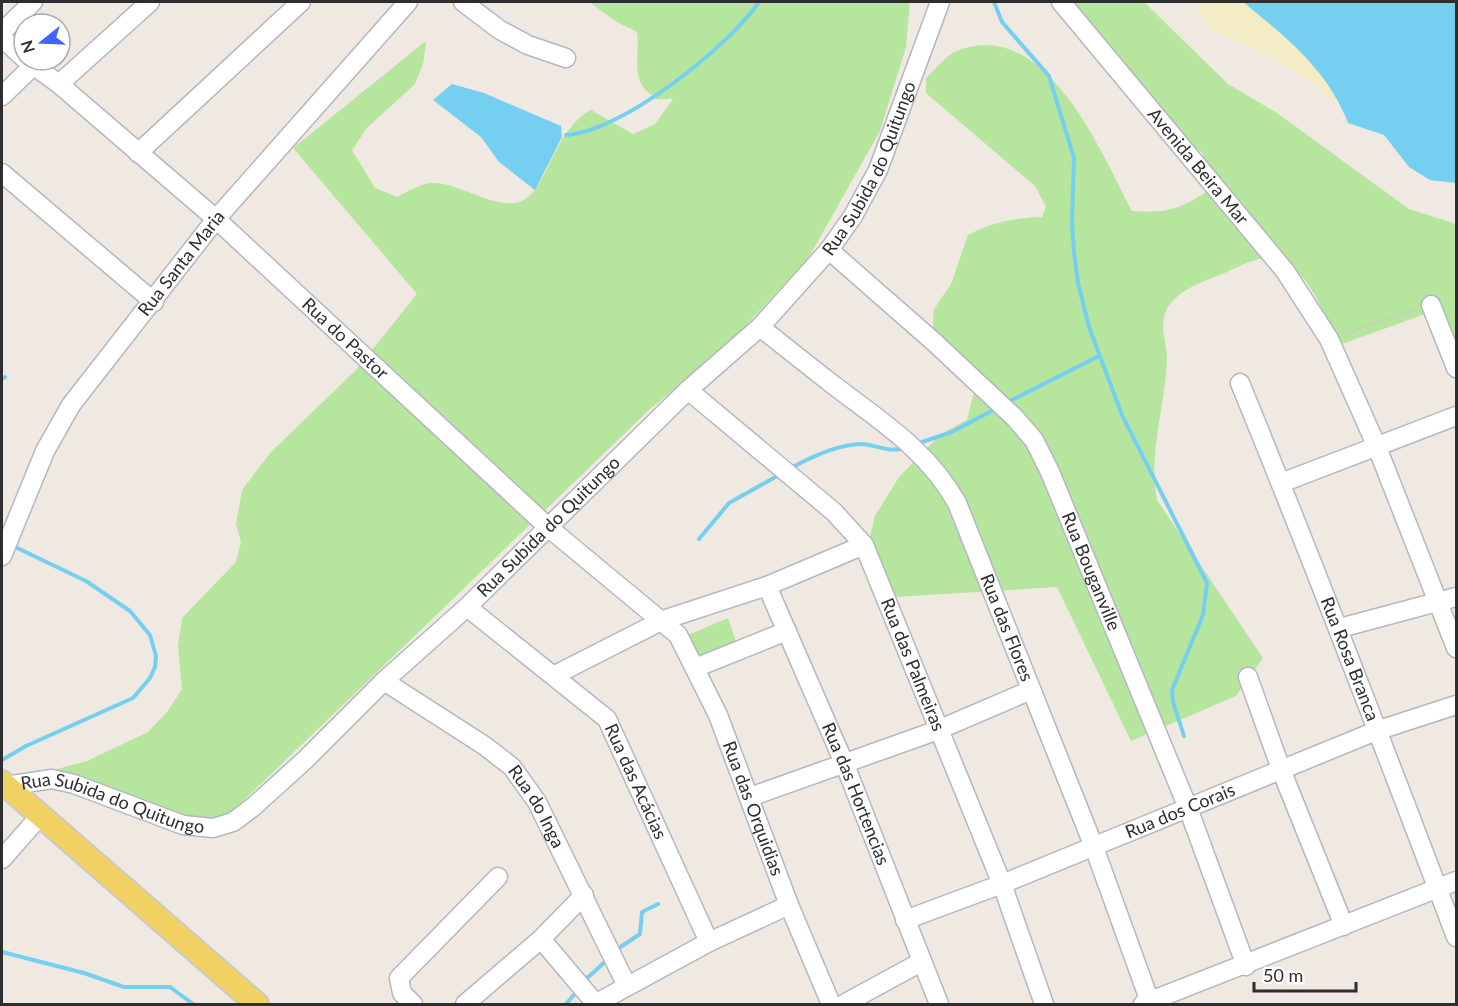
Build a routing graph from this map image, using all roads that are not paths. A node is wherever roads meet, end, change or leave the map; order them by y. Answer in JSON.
{"nodes":[{"id":1,"x":33,"y":2,"type":"edge"},
{"id":2,"x":150,"y":2,"type":"edge"},
{"id":3,"x":301,"y":2,"type":"edge"},
{"id":4,"x":408,"y":2,"type":"edge"},
{"id":5,"x":463,"y":2,"type":"edge"},
{"id":6,"x":940,"y":2,"type":"edge"},
{"id":7,"x":1061,"y":2,"type":"edge"},
{"id":8,"x":2,"y":32,"type":"edge"},
{"id":9,"x":566,"y":58,"type":"dead end"},
{"id":10,"x":20,"y":72,"type":"edge"},
{"id":11,"x":43,"y":72,"type":"edge"},
{"id":12,"x":59,"y":84,"type":"junction"},
{"id":13,"x":2,"y":96,"type":"edge"},
{"id":14,"x":138,"y":153,"type":"junction"},
{"id":15,"x":2,"y":173,"type":"edge"},
{"id":16,"x":216,"y":219,"type":"junction"},
{"id":17,"x":830,"y":250,"type":"junction"},
{"id":18,"x":154,"y":302,"type":"junction"},
{"id":19,"x":1431,"y":306,"type":"road end"},
{"id":20,"x":760,"y":327,"type":"junction"},
{"id":21,"x":1456,"y":368,"type":"edge"},
{"id":22,"x":1240,"y":382,"type":"dead end"},
{"id":23,"x":688,"y":390,"type":"junction"},
{"id":24,"x":1456,"y":416,"type":"edge"},
{"id":25,"x":1377,"y":447,"type":"junction"},
{"id":26,"x":1281,"y":483,"type":"junction"},
{"id":27,"x":549,"y":528,"type":"junction"},
{"id":28,"x":864,"y":545,"type":"junction"},
{"id":29,"x":2,"y":556,"type":"edge"},
{"id":30,"x":767,"y":586,"type":"junction"},
{"id":31,"x":1448,"y":600,"type":"edge"},
{"id":32,"x":467,"y":607,"type":"junction"},
{"id":33,"x":663,"y":620,"type":"junction"},
{"id":34,"x":1340,"y":628,"type":"junction"},
{"id":35,"x":787,"y":631,"type":"junction"},
{"id":36,"x":1456,"y":648,"type":"edge"},
{"id":37,"x":695,"y":668,"type":"junction"},
{"id":38,"x":555,"y":675,"type":"junction"},
{"id":39,"x":1248,"y":677,"type":"dead end"},
{"id":40,"x":384,"y":681,"type":"junction"},
{"id":41,"x":1031,"y":690,"type":"junction"},
{"id":42,"x":1456,"y":705,"type":"edge"},
{"id":43,"x":938,"y":730,"type":"junction"},
{"id":44,"x":1376,"y":731,"type":"junction"},
{"id":45,"x":845,"y":765,"type":"junction"},
{"id":46,"x":1282,"y":772,"type":"junction"},
{"id":47,"x":4,"y":784,"type":"edge"},
{"id":48,"x":750,"y":797,"type":"junction"},
{"id":49,"x":1188,"y":808,"type":"junction"},
{"id":50,"x":40,"y":816,"type":"junction"},
{"id":51,"x":1094,"y":847,"type":"junction"},
{"id":52,"x":2,"y":860,"type":"edge"},
{"id":53,"x":498,"y":877,"type":"dead end"},
{"id":54,"x":1456,"y":881,"type":"edge"},
{"id":55,"x":1002,"y":885,"type":"junction"},
{"id":56,"x":1438,"y":888,"type":"junction"},
{"id":57,"x":584,"y":895,"type":"junction"},
{"id":58,"x":789,"y":904,"type":"junction"},
{"id":59,"x":905,"y":920,"type":"junction"},
{"id":60,"x":1344,"y":926,"type":"junction"},
{"id":61,"x":1456,"y":938,"type":"edge"},
{"id":62,"x":541,"y":939,"type":"junction"},
{"id":63,"x":709,"y":942,"type":"junction"},
{"id":64,"x":921,"y":962,"type":"junction"},
{"id":65,"x":1246,"y":966,"type":"junction"},
{"id":66,"x":627,"y":986,"type":"junction"},
{"id":67,"x":409,"y":1001,"type":"edge"},
{"id":68,"x":1147,"y":1003,"type":"edge"},
{"id":69,"x":595,"y":1004,"type":"edge"},
{"id":70,"x":257,"y":1005,"type":"edge"},
{"id":71,"x":465,"y":1005,"type":"edge"},
{"id":72,"x":831,"y":1005,"type":"edge"},
{"id":73,"x":844,"y":1005,"type":"edge"},
{"id":74,"x":939,"y":1005,"type":"edge"},
{"id":75,"x":1044,"y":1005,"type":"edge"}],
"edges":[{"from":1,"to":8,"type":"street"},
{"from":2,"to":12,"type":"street"},
{"from":3,"to":14,"type":"street"},
{"from":4,"to":16,"type":"street","name":"Rua Santa Maria"},
{"from":5,"to":9,"type":"street"},
{"from":6,"to":17,"type":"street","name":"Rua Subida do Quitungo"},
{"from":7,"to":25,"type":"street","name":"Avenida Beira Mar"},
{"from":10,"to":13,"type":"street"},
{"from":11,"to":12,"type":"street","name":"Rua do Pastor"},
{"from":12,"to":14,"type":"street","name":"Rua do Pastor"},
{"from":14,"to":16,"type":"street","name":"Rua do Pastor"},
{"from":15,"to":18,"type":"street"},
{"from":16,"to":18,"type":"street","name":"Rua Santa Maria"},
{"from":16,"to":27,"type":"street","name":"Rua do Pastor"},
{"from":17,"to":20,"type":"street","name":"Rua Subida do Quitungo"},
{"from":17,"to":49,"type":"street","name":"Rua Bouganville"},
{"from":18,"to":29,"type":"street","name":"Rua Santa Maria"},
{"from":19,"to":21,"type":"street"},
{"from":20,"to":23,"type":"street","name":"Rua Subida do Quitungo"},
{"from":20,"to":41,"type":"street","name":"Rua das Flores"},
{"from":22,"to":26,"type":"street","name":"Rua Rosa Branca"},
{"from":23,"to":27,"type":"street","name":"Rua Subida do Quitungo"},
{"from":23,"to":28,"type":"street","name":"Rua das Palmeiras"},
{"from":24,"to":25,"type":"street"},
{"from":25,"to":26,"type":"street"},
{"from":25,"to":31,"type":"street","name":"Avenida Beira Mar"},
{"from":26,"to":34,"type":"street","name":"Rua Rosa Branca"},
{"from":27,"to":32,"type":"street","name":"Rua Subida do Quitungo"},
{"from":27,"to":33,"type":"street","name":"Rua do Pastor"},
{"from":28,"to":30,"type":"street"},
{"from":28,"to":43,"type":"street","name":"Rua das Palmeiras"},
{"from":30,"to":33,"type":"street"},
{"from":30,"to":35,"type":"street","name":"Rua das Hortencias"},
{"from":31,"to":34,"type":"street"},
{"from":31,"to":36,"type":"street","name":"Avenida Beira Mar"},
{"from":32,"to":38,"type":"street","name":"Rua das Acácias"},
{"from":32,"to":40,"type":"street","name":"Rua Subida do Quitungo"},
{"from":33,"to":37,"type":"street","name":"Rua das Orquidias"},
{"from":33,"to":38,"type":"street"},
{"from":34,"to":44,"type":"street","name":"Rua Rosa Branca"},
{"from":35,"to":37,"type":"street"},
{"from":35,"to":45,"type":"street","name":"Rua das Hortencias"},
{"from":37,"to":48,"type":"street","name":"Rua das Orquidias"},
{"from":38,"to":63,"type":"street","name":"Rua das Acácias"},
{"from":39,"to":46,"type":"street"},
{"from":40,"to":47,"type":"street","name":"Rua Subida do Quitungo"},
{"from":40,"to":57,"type":"street","name":"Rua do Inga"},
{"from":41,"to":43,"type":"street"},
{"from":41,"to":51,"type":"street","name":"Rua das Flores"},
{"from":42,"to":44,"type":"street","name":"Rua dos Corais"},
{"from":43,"to":45,"type":"street"},
{"from":43,"to":55,"type":"street","name":"Rua das Palmeiras"},
{"from":44,"to":46,"type":"street","name":"Rua dos Corais"},
{"from":44,"to":56,"type":"street","name":"Rua Rosa Branca"},
{"from":45,"to":48,"type":"street"},
{"from":45,"to":59,"type":"street","name":"Rua das Hortencias"},
{"from":46,"to":49,"type":"street","name":"Rua dos Corais"},
{"from":46,"to":60,"type":"street"},
{"from":47,"to":50,"type":"main road"},
{"from":48,"to":58,"type":"street","name":"Rua das Orquidias"},
{"from":49,"to":51,"type":"street","name":"Rua dos Corais"},
{"from":49,"to":65,"type":"street","name":"Rua Bouganville"},
{"from":50,"to":52,"type":"street"},
{"from":50,"to":70,"type":"main road"},
{"from":51,"to":55,"type":"street","name":"Rua dos Corais"},
{"from":51,"to":68,"type":"street","name":"Rua das Flores"},
{"from":53,"to":67,"type":"street"},
{"from":54,"to":56,"type":"street"},
{"from":55,"to":59,"type":"street","name":"Rua dos Corais"},
{"from":55,"to":75,"type":"street","name":"Rua das Palmeiras"},
{"from":56,"to":60,"type":"street"},
{"from":56,"to":61,"type":"street","name":"Rua Rosa Branca"},
{"from":57,"to":62,"type":"street"},
{"from":57,"to":66,"type":"street","name":"Rua do Inga"},
{"from":58,"to":63,"type":"street"},
{"from":58,"to":72,"type":"street","name":"Rua das Orquidias"},
{"from":59,"to":64,"type":"street","name":"Rua das Hortencias"},
{"from":60,"to":65,"type":"street"},
{"from":62,"to":69,"type":"street"},
{"from":62,"to":71,"type":"street"},
{"from":63,"to":66,"type":"street"},
{"from":64,"to":73,"type":"street"},
{"from":64,"to":74,"type":"street","name":"Rua das Hortencias"},
{"from":65,"to":68,"type":"street"},
{"from":66,"to":69,"type":"street"}]}
